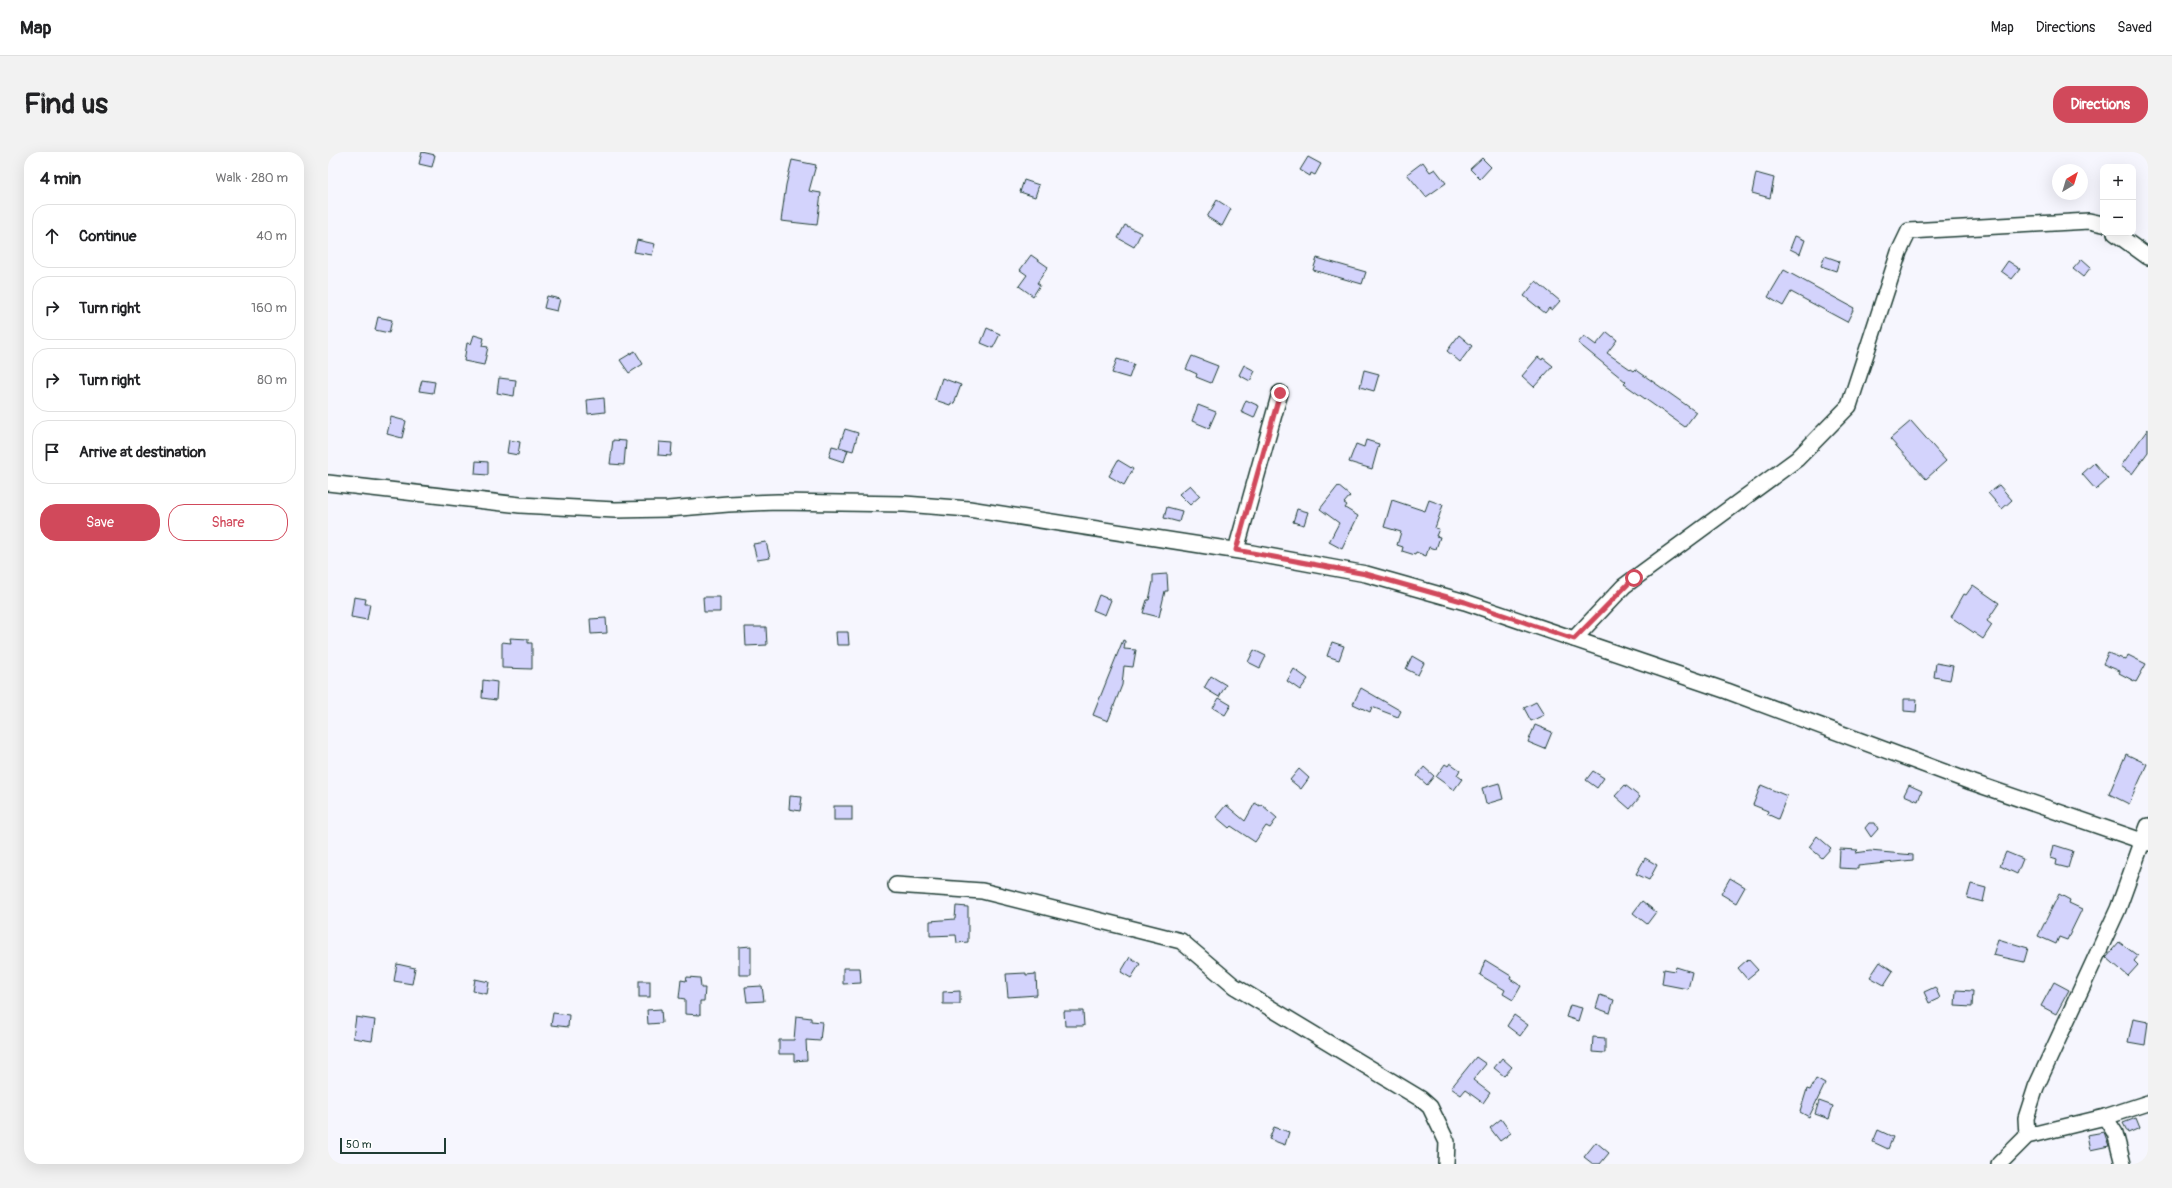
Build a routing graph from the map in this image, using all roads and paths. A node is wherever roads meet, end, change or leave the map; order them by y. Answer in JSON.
{"nodes":[{"id":1,"x":2100,"y":223,"type":"edge"},
{"id":2,"x":2119,"y":236,"type":"edge"},
{"id":3,"x":2148,"y":257,"type":"edge"},
{"id":4,"x":1280,"y":393,"type":"dead end"},
{"id":5,"x":328,"y":483,"type":"edge"},
{"id":6,"x":1236,"y":550,"type":"junction"},
{"id":7,"x":1574,"y":639,"type":"junction"},
{"id":8,"x":2148,"y":826,"type":"edge"},
{"id":9,"x":2145,"y":842,"type":"edge"},
{"id":10,"x":896,"y":885,"type":"dead end"},
{"id":11,"x":2148,"y":1103,"type":"edge"},
{"id":12,"x":2105,"y":1117,"type":"junction"},
{"id":13,"x":2027,"y":1136,"type":"junction"},
{"id":14,"x":1446,"y":1164,"type":"edge"},
{"id":15,"x":1999,"y":1164,"type":"edge"},
{"id":16,"x":2123,"y":1164,"type":"edge"}],
"edges":[{"from":1,"to":7,"type":"street"},
{"from":2,"to":3,"type":"street"},
{"from":4,"to":6,"type":"street"},
{"from":5,"to":6,"type":"street"},
{"from":6,"to":7,"type":"street"},
{"from":7,"to":9,"type":"street"},
{"from":8,"to":9,"type":"street"},
{"from":9,"to":13,"type":"street"},
{"from":10,"to":14,"type":"street"},
{"from":11,"to":12,"type":"street"},
{"from":12,"to":13,"type":"street"},
{"from":12,"to":16,"type":"street"},
{"from":13,"to":15,"type":"street"}]}
